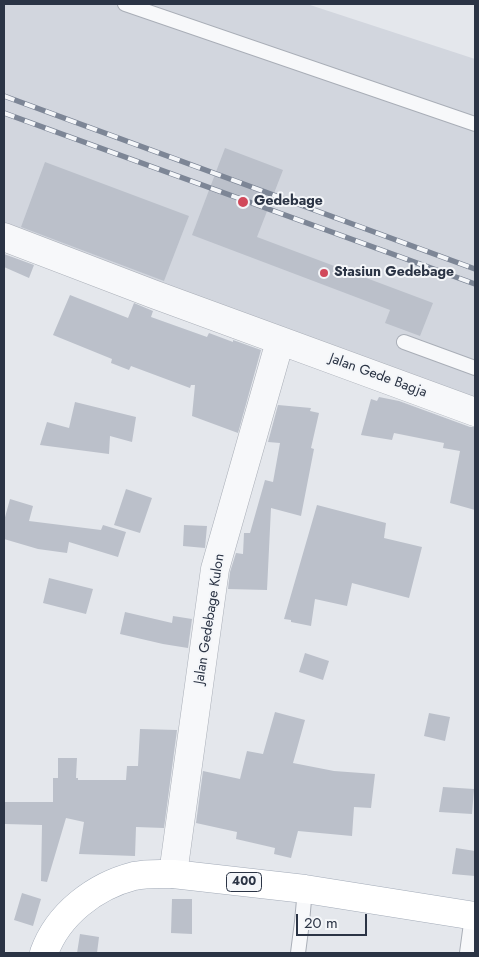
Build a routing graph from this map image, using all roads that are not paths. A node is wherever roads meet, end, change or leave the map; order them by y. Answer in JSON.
{"nodes":[{"id":1,"x":124,"y":4,"type":"edge"},
{"id":2,"x":475,"y":124,"type":"edge"},
{"id":3,"x":4,"y":237,"type":"edge"},
{"id":4,"x":280,"y":341,"type":"junction"},
{"id":5,"x":404,"y":342,"type":"dead end"},
{"id":6,"x":475,"y":368,"type":"edge"},
{"id":7,"x":475,"y":412,"type":"edge"},
{"id":8,"x":173,"y":874,"type":"junction"},
{"id":9,"x":305,"y":889,"type":"junction"},
{"id":10,"x":473,"y":916,"type":"edge"},
{"id":11,"x":44,"y":953,"type":"edge"},
{"id":12,"x":298,"y":953,"type":"edge"},
{"id":13,"x":467,"y":953,"type":"edge"}],
"edges":[{"from":1,"to":2,"type":"lane"},
{"from":3,"to":4,"type":"street","name":"Jalan Gede Bagja"},
{"from":4,"to":7,"type":"street","name":"Jalan Gede Bagja"},
{"from":4,"to":8,"type":"street","name":"Jalan Gedebage Kulon"},
{"from":5,"to":6,"type":"lane"},
{"from":8,"to":9,"type":"main road","number":"400"},
{"from":8,"to":11,"type":"main road","number":"400"},
{"from":9,"to":10,"type":"main road","number":"400"},
{"from":9,"to":12,"type":"lane"},
{"from":10,"to":13,"type":"lane"}]}
